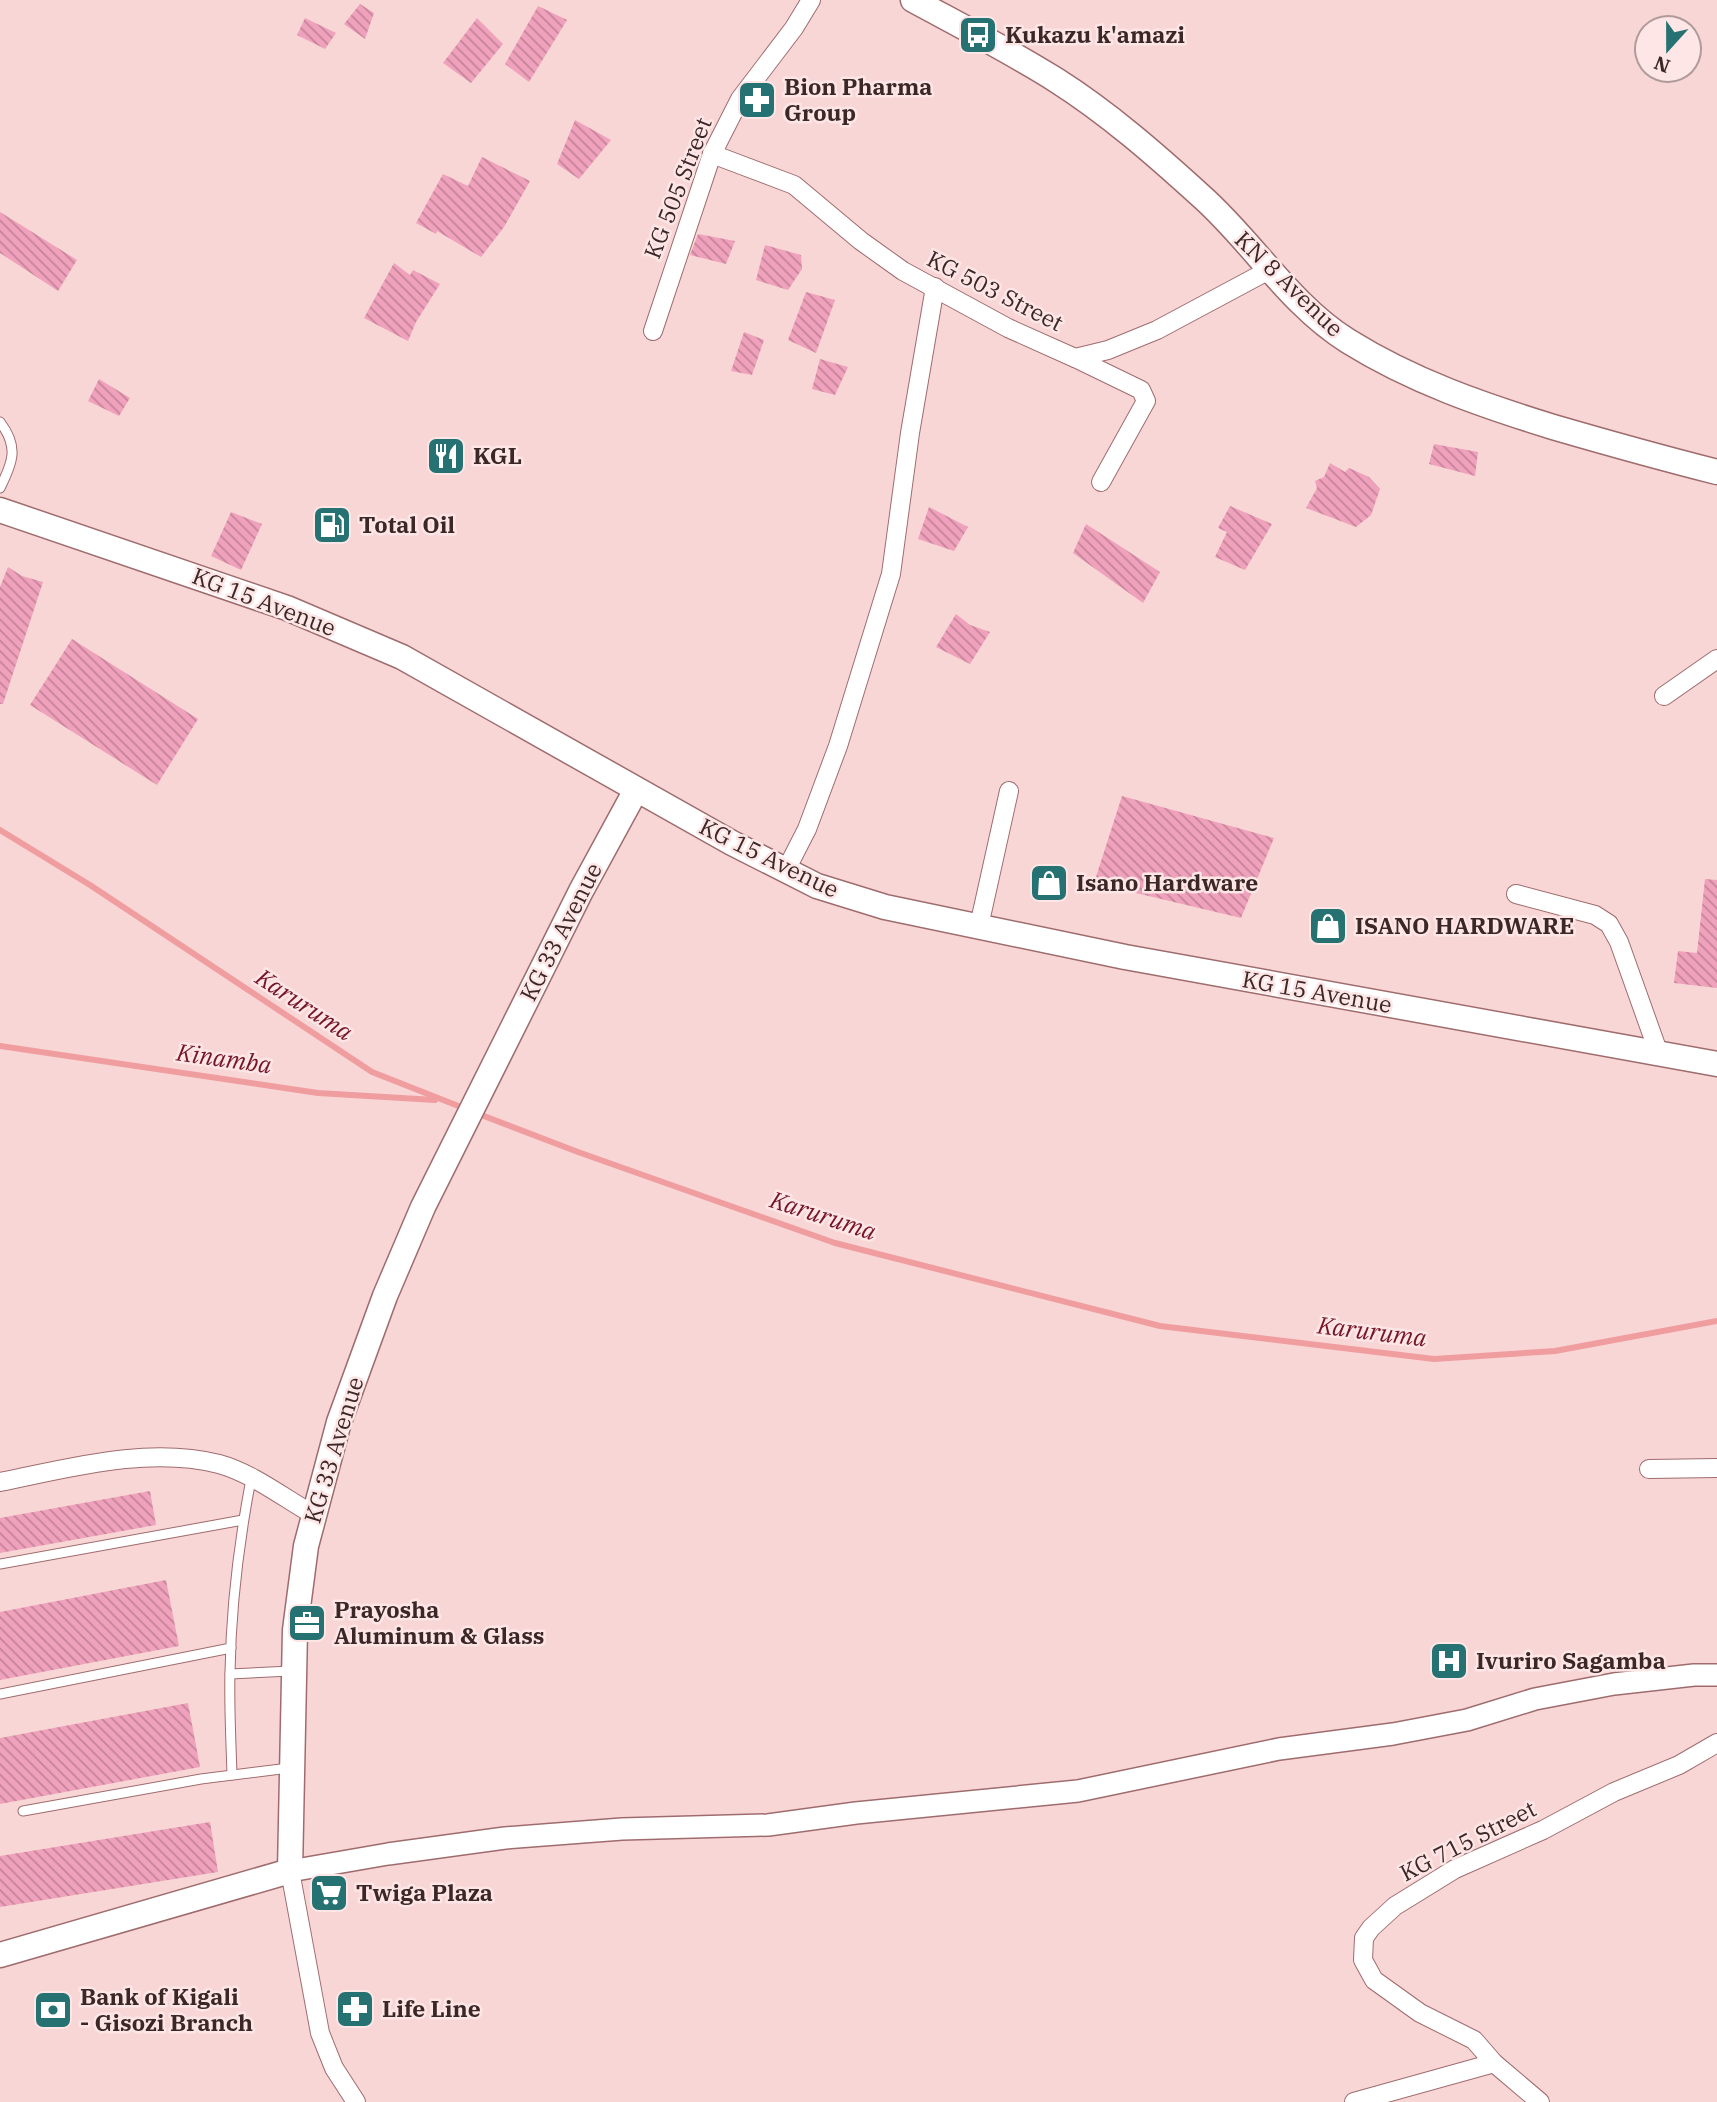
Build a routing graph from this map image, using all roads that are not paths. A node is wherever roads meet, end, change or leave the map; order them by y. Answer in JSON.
{"nodes":[{"id":1,"x":811,"y":0,"type":"edge"},
{"id":2,"x":913,"y":0,"type":"edge"},
{"id":3,"x":712,"y":154,"type":"junction"},
{"id":4,"x":1270,"y":269,"type":"junction"},
{"id":5,"x":935,"y":287,"type":"junction"},
{"id":6,"x":653,"y":331,"type":"dead end"},
{"id":7,"x":1075,"y":358,"type":"junction"},
{"id":8,"x":0,"y":422,"type":"edge"},
{"id":9,"x":1717,"y":472,"type":"edge"},
{"id":10,"x":1101,"y":482,"type":"dead end"},
{"id":11,"x":0,"y":488,"type":"edge"},
{"id":12,"x":0,"y":510,"type":"edge"},
{"id":13,"x":1717,"y":659,"type":"edge"},
{"id":14,"x":1664,"y":696,"type":"dead end"},
{"id":15,"x":636,"y":790,"type":"junction"},
{"id":16,"x":1009,"y":791,"type":"dead end"},
{"id":17,"x":786,"y":870,"type":"junction"},
{"id":18,"x":1516,"y":894,"type":"dead end"},
{"id":19,"x":979,"y":926,"type":"junction"},
{"id":20,"x":1659,"y":1054,"type":"junction"},
{"id":21,"x":1717,"y":1065,"type":"edge"},
{"id":22,"x":1717,"y":1468,"type":"edge"},
{"id":23,"x":1649,"y":1469,"type":"dead end"},
{"id":24,"x":251,"y":1479,"type":"junction"},
{"id":25,"x":0,"y":1482,"type":"edge"},
{"id":26,"x":314,"y":1515,"type":"junction"},
{"id":27,"x":243,"y":1520,"type":"junction"},
{"id":28,"x":0,"y":1564,"type":"edge"},
{"id":29,"x":231,"y":1648,"type":"junction"},
{"id":30,"x":293,"y":1671,"type":"junction"},
{"id":31,"x":230,"y":1674,"type":"junction"},
{"id":32,"x":1717,"y":1675,"type":"edge"},
{"id":33,"x":0,"y":1694,"type":"edge"},
{"id":34,"x":1717,"y":1743,"type":"edge"},
{"id":35,"x":291,"y":1767,"type":"junction"},
{"id":36,"x":232,"y":1775,"type":"junction"},
{"id":37,"x":23,"y":1811,"type":"dead end"},
{"id":38,"x":290,"y":1871,"type":"junction"},
{"id":39,"x":0,"y":1955,"type":"edge"},
{"id":40,"x":1494,"y":2063,"type":"junction"},
{"id":41,"x":356,"y":2102,"type":"edge"},
{"id":42,"x":1354,"y":2102,"type":"edge"},
{"id":43,"x":1540,"y":2102,"type":"edge"}],
"edges":[{"from":1,"to":3,"type":"street","name":"KG 505 Street"},
{"from":2,"to":4,"type":"main road","name":"KN 8 Avenue"},
{"from":3,"to":5,"type":"street","name":"KG 503 Street"},
{"from":3,"to":6,"type":"street","name":"KG 505 Street"},
{"from":4,"to":7,"type":"street","name":"KG 503 Street"},
{"from":4,"to":9,"type":"main road","name":"KN 8 Avenue"},
{"from":5,"to":7,"type":"street","name":"KG 503 Street"},
{"from":5,"to":17,"type":"street"},
{"from":7,"to":10,"type":"street"},
{"from":8,"to":11,"type":"lane"},
{"from":12,"to":15,"type":"main road","name":"KG 15 Avenue"},
{"from":13,"to":14,"type":"street"},
{"from":15,"to":17,"type":"main road","name":"KG 15 Avenue"},
{"from":15,"to":26,"type":"main road","name":"KG 33 Avenue"},
{"from":16,"to":19,"type":"street"},
{"from":17,"to":19,"type":"main road","name":"KG 15 Avenue"},
{"from":18,"to":20,"type":"street"},
{"from":19,"to":20,"type":"main road","name":"KG 15 Avenue"},
{"from":20,"to":21,"type":"main road","name":"KG 15 Avenue"},
{"from":22,"to":23,"type":"street"},
{"from":24,"to":25,"type":"street"},
{"from":24,"to":26,"type":"street"},
{"from":24,"to":27,"type":"lane"},
{"from":26,"to":30,"type":"main road","name":"KG 33 Avenue"},
{"from":27,"to":28,"type":"lane"},
{"from":27,"to":29,"type":"lane"},
{"from":29,"to":31,"type":"lane"},
{"from":29,"to":33,"type":"lane"},
{"from":30,"to":31,"type":"lane"},
{"from":30,"to":35,"type":"main road","name":"KG 33 Avenue"},
{"from":31,"to":36,"type":"lane"},
{"from":32,"to":38,"type":"street"},
{"from":34,"to":40,"type":"street","name":"KG 715 Street"},
{"from":35,"to":36,"type":"lane"},
{"from":35,"to":38,"type":"main road","name":"KG 33 Avenue"},
{"from":36,"to":37,"type":"lane"},
{"from":38,"to":39,"type":"main road"},
{"from":38,"to":41,"type":"street"},
{"from":40,"to":42,"type":"street"},
{"from":40,"to":43,"type":"street","name":"KG 715 Street"}]}
